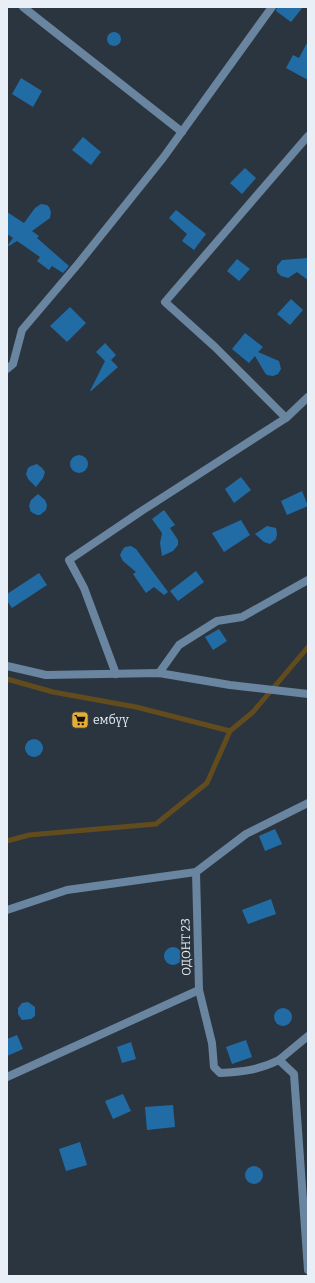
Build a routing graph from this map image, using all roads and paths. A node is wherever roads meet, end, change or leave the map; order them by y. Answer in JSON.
{"nodes":[{"id":1,"x":23,"y":7,"type":"edge"},
{"id":2,"x":272,"y":7,"type":"edge"},
{"id":3,"x":182,"y":132,"type":"junction"},
{"id":4,"x":308,"y":136,"type":"edge"},
{"id":5,"x":7,"y":369,"type":"edge"},
{"id":6,"x":308,"y":397,"type":"edge"},
{"id":7,"x":286,"y":418,"type":"junction"},
{"id":8,"x":308,"y":580,"type":"edge"},
{"id":9,"x":7,"y":666,"type":"edge"},
{"id":10,"x":159,"y":673,"type":"junction"},
{"id":11,"x":116,"y":674,"type":"junction"},
{"id":12,"x":308,"y":694,"type":"edge"},
{"id":13,"x":308,"y":803,"type":"edge"},
{"id":14,"x":196,"y":872,"type":"junction"},
{"id":15,"x":7,"y":910,"type":"edge"},
{"id":16,"x":199,"y":990,"type":"junction"},
{"id":17,"x":308,"y":1036,"type":"edge"},
{"id":18,"x":279,"y":1060,"type":"junction"},
{"id":19,"x":7,"y":1077,"type":"edge"},
{"id":20,"x":308,"y":1270,"type":"edge"}],
"edges":[{"from":1,"to":3,"type":"street"},
{"from":2,"to":3,"type":"street"},
{"from":3,"to":5,"type":"street"},
{"from":4,"to":7,"type":"street"},
{"from":6,"to":7,"type":"street"},
{"from":7,"to":11,"type":"street"},
{"from":8,"to":10,"type":"street"},
{"from":9,"to":11,"type":"street"},
{"from":10,"to":11,"type":"street"},
{"from":10,"to":12,"type":"street"},
{"from":13,"to":14,"type":"street"},
{"from":14,"to":15,"type":"street"},
{"from":14,"to":16,"type":"street","name":"ОДОНТ 23"},
{"from":16,"to":18,"type":"street"},
{"from":16,"to":19,"type":"street","name":"ОДОНТ 23"},
{"from":17,"to":18,"type":"street"},
{"from":18,"to":20,"type":"street"}]}
